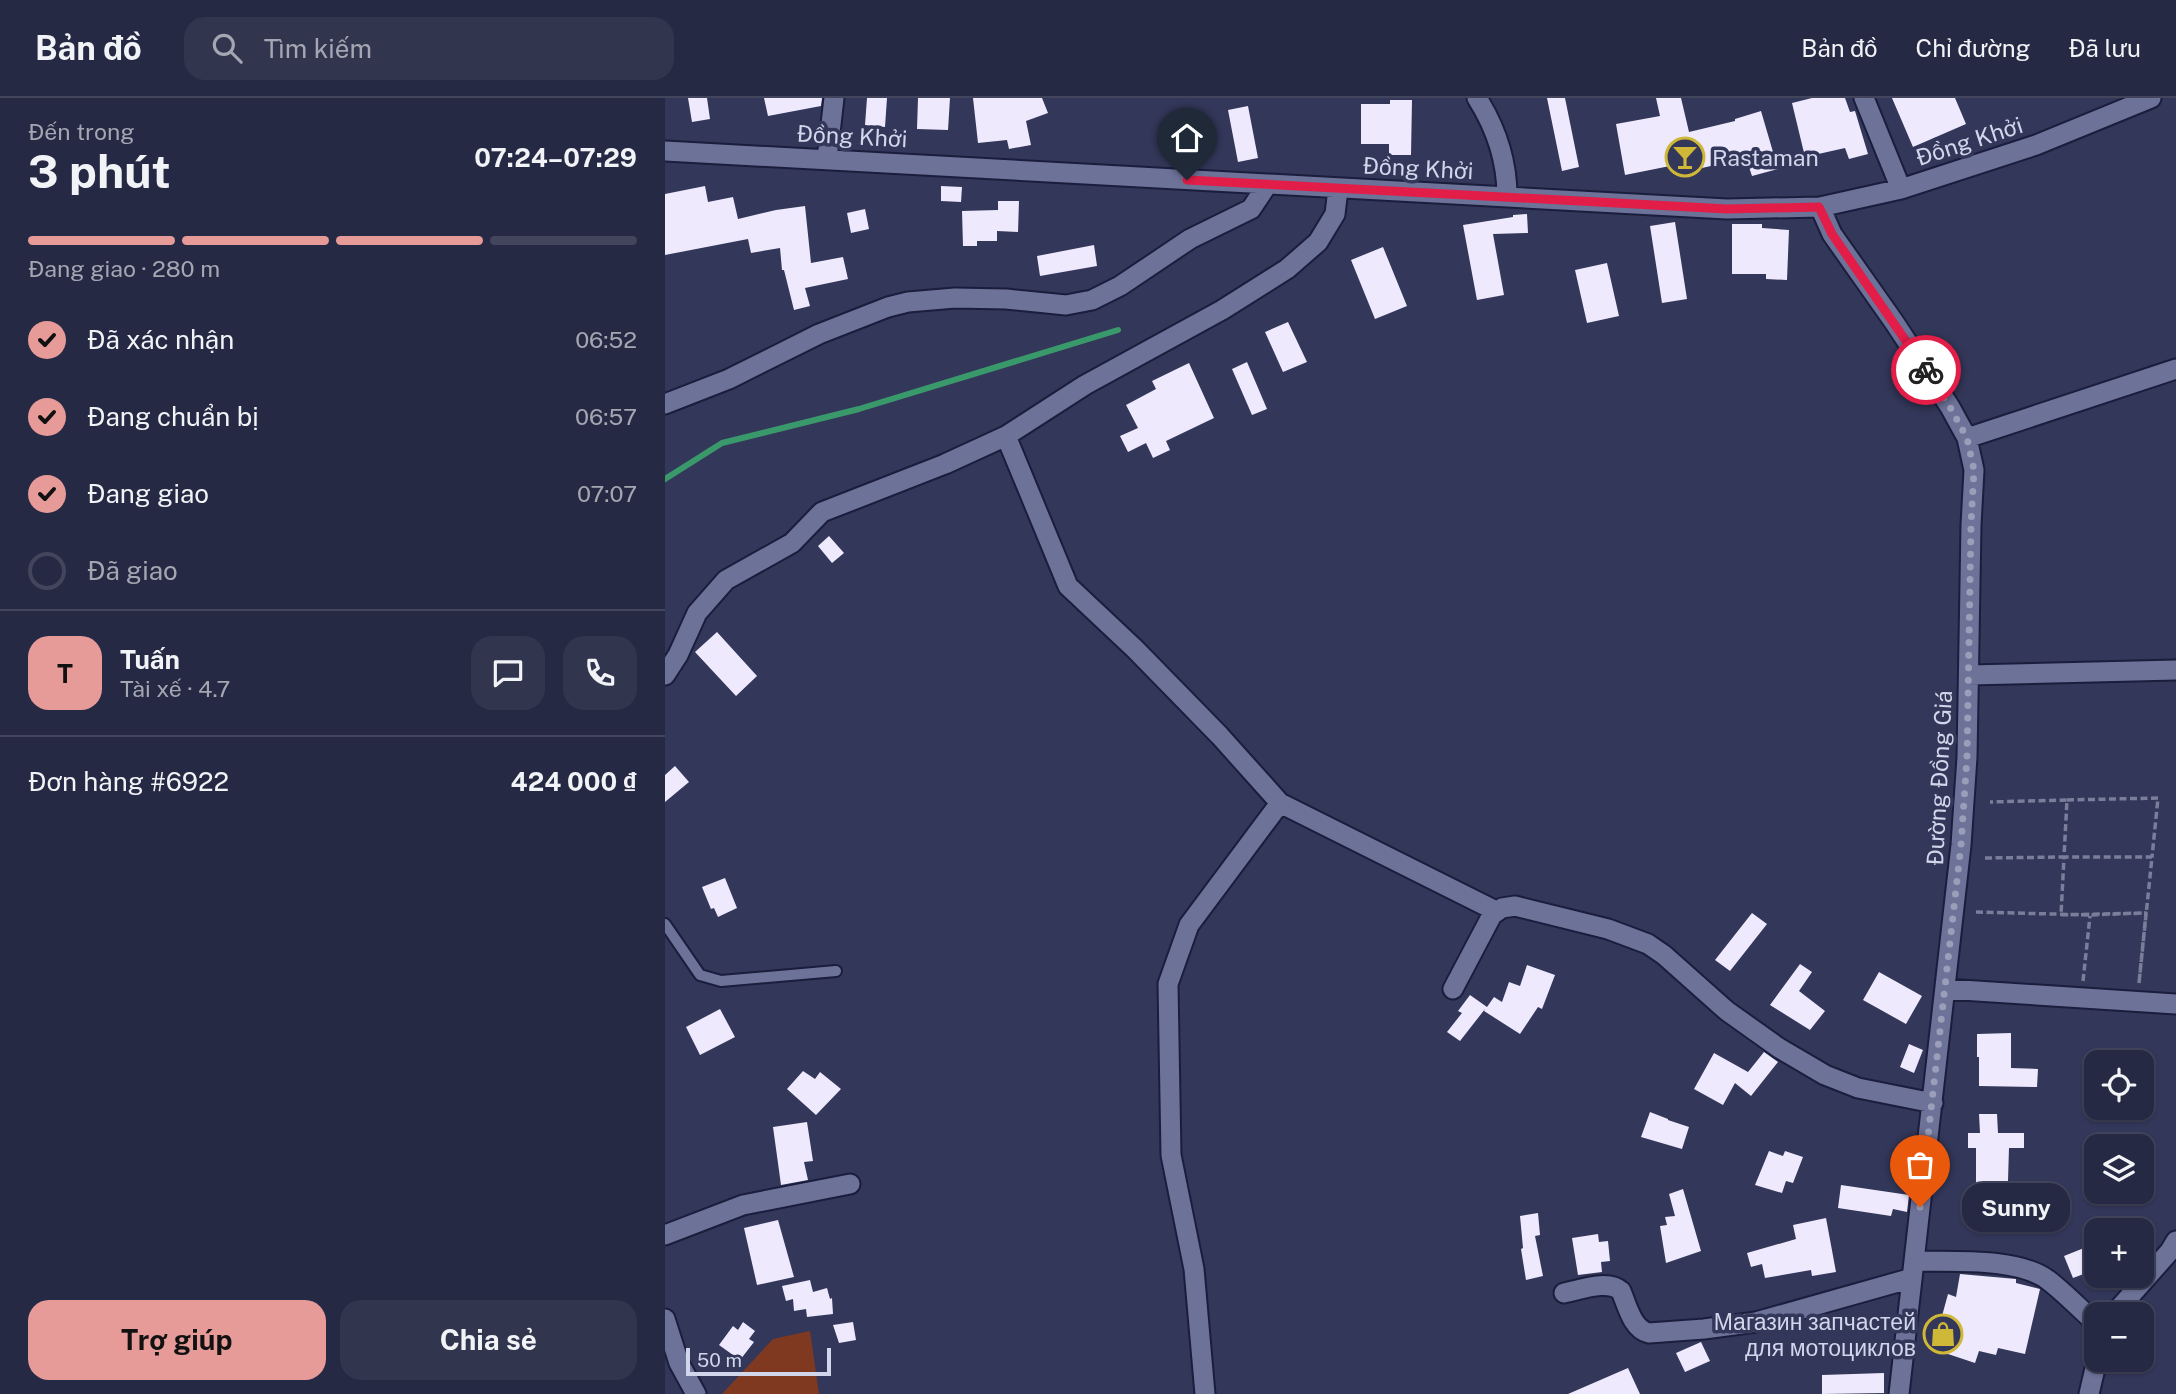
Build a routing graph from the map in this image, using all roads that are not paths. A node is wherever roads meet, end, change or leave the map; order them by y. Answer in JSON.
{"nodes":[{"id":1,"x":834,"y":98,"type":"edge"},
{"id":2,"x":1477,"y":98,"type":"edge"},
{"id":3,"x":1864,"y":98,"type":"edge"},
{"id":4,"x":2151,"y":98,"type":"edge"},
{"id":5,"x":665,"y":151,"type":"edge"},
{"id":6,"x":827,"y":159,"type":"junction"},
{"id":7,"x":1267,"y":185,"type":"junction"},
{"id":8,"x":1338,"y":189,"type":"junction"},
{"id":9,"x":1901,"y":189,"type":"junction"},
{"id":10,"x":1507,"y":197,"type":"junction"},
{"id":11,"x":1819,"y":207,"type":"junction"},
{"id":12,"x":2176,"y":369,"type":"edge"},
{"id":13,"x":665,"y":404,"type":"edge"},
{"id":14,"x":1006,"y":436,"type":"junction"},
{"id":15,"x":1967,"y":438,"type":"junction"},
{"id":16,"x":2176,"y":670,"type":"edge"},
{"id":17,"x":665,"y":675,"type":"edge"},
{"id":18,"x":1969,"y":675,"type":"junction"},
{"id":19,"x":1280,"y":803,"type":"junction"},
{"id":20,"x":1496,"y":911,"type":"junction"},
{"id":21,"x":665,"y":924,"type":"edge"},
{"id":22,"x":836,"y":971,"type":"dead end"},
{"id":23,"x":1453,"y":989,"type":"dead end"},
{"id":24,"x":1947,"y":989,"type":"junction"},
{"id":25,"x":2176,"y":1004,"type":"edge"},
{"id":26,"x":1933,"y":1103,"type":"junction"},
{"id":27,"x":850,"y":1184,"type":"dead end"},
{"id":28,"x":665,"y":1234,"type":"edge"},
{"id":29,"x":2176,"y":1241,"type":"edge"},
{"id":30,"x":1913,"y":1269,"type":"junction"},
{"id":31,"x":1565,"y":1293,"type":"dead end"},
{"id":32,"x":2125,"y":1302,"type":"edge"},
{"id":33,"x":2084,"y":1312,"type":"edge"},
{"id":34,"x":665,"y":1319,"type":"edge"},
{"id":35,"x":672,"y":1369,"type":"edge"},
{"id":36,"x":2094,"y":1372,"type":"edge"},
{"id":37,"x":696,"y":1394,"type":"edge"},
{"id":38,"x":1205,"y":1394,"type":"edge"},
{"id":39,"x":1899,"y":1394,"type":"edge"},
{"id":40,"x":2089,"y":1394,"type":"edge"}],
"edges":[{"from":1,"to":6,"type":"street"},
{"from":2,"to":10,"type":"street"},
{"from":3,"to":9,"type":"street"},
{"from":4,"to":9,"type":"street","name":"Đồng Khởi"},
{"from":5,"to":6,"type":"street","name":"Đồng Khởi"},
{"from":6,"to":7,"type":"street","name":"Đồng Khởi"},
{"from":7,"to":8,"type":"street","name":"Đồng Khởi"},
{"from":7,"to":13,"type":"street"},
{"from":8,"to":10,"type":"street","name":"Đồng Khởi"},
{"from":8,"to":14,"type":"street"},
{"from":9,"to":11,"type":"street","name":"Đồng Khởi"},
{"from":10,"to":11,"type":"street","name":"Đồng Khởi"},
{"from":11,"to":15,"type":"street","name":"Đường Đồng Giá"},
{"from":12,"to":15,"type":"street"},
{"from":14,"to":17,"type":"street"},
{"from":14,"to":19,"type":"street"},
{"from":15,"to":18,"type":"street","name":"Đường Đồng Giá"},
{"from":16,"to":18,"type":"street"},
{"from":18,"to":24,"type":"street","name":"Đường Đồng Giá"},
{"from":19,"to":20,"type":"street"},
{"from":19,"to":38,"type":"street"},
{"from":20,"to":23,"type":"street"},
{"from":20,"to":26,"type":"street"},
{"from":21,"to":22,"type":"lane"},
{"from":24,"to":25,"type":"street"},
{"from":24,"to":26,"type":"street","name":"Đường Đồng Giá"},
{"from":26,"to":30,"type":"street","name":"Đường Đồng Giá"},
{"from":27,"to":28,"type":"street"},
{"from":29,"to":32,"type":"street"},
{"from":30,"to":31,"type":"street"},
{"from":30,"to":33,"type":"street"},
{"from":30,"to":39,"type":"street","name":"Đường Đồng Giá"},
{"from":34,"to":35,"type":"street"},
{"from":35,"to":37,"type":"street"},
{"from":36,"to":40,"type":"street"}]}
